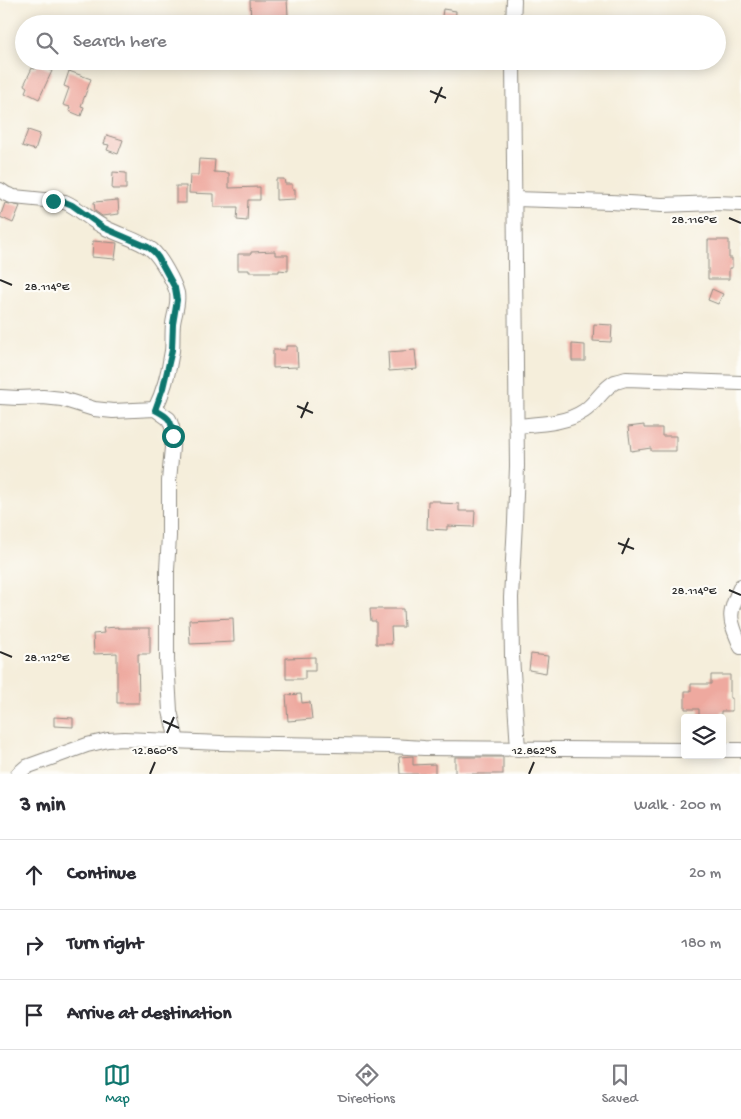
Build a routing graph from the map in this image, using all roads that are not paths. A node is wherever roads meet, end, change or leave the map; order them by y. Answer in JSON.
{"nodes":[{"id":1,"x":514,"y":0,"type":"edge"},
{"id":2,"x":514,"y":15,"type":"edge"},
{"id":3,"x":514,"y":70,"type":"edge"},
{"id":4,"x":0,"y":190,"type":"edge"},
{"id":5,"x":515,"y":199,"type":"junction"},
{"id":6,"x":741,"y":204,"type":"edge"},
{"id":7,"x":741,"y":383,"type":"edge"},
{"id":8,"x":0,"y":397,"type":"edge"},
{"id":9,"x":155,"y":410,"type":"junction"},
{"id":10,"x":516,"y":426,"type":"junction"},
{"id":11,"x":741,"y":586,"type":"edge"},
{"id":12,"x":741,"y":647,"type":"edge"},
{"id":13,"x":177,"y":742,"type":"junction"},
{"id":14,"x":518,"y":749,"type":"junction"},
{"id":15,"x":681,"y":750,"type":"edge"},
{"id":16,"x":726,"y":750,"type":"edge"},
{"id":17,"x":741,"y":750,"type":"edge"},
{"id":18,"x":18,"y":774,"type":"edge"}],
"edges":[{"from":1,"to":2,"type":"street"},
{"from":3,"to":5,"type":"street"},
{"from":4,"to":9,"type":"street"},
{"from":5,"to":6,"type":"street"},
{"from":5,"to":10,"type":"street"},
{"from":7,"to":10,"type":"street"},
{"from":8,"to":9,"type":"street"},
{"from":9,"to":13,"type":"street"},
{"from":10,"to":14,"type":"street"},
{"from":11,"to":12,"type":"street"},
{"from":13,"to":14,"type":"street"},
{"from":13,"to":18,"type":"street"},
{"from":14,"to":15,"type":"street"},
{"from":16,"to":17,"type":"street"}]}
